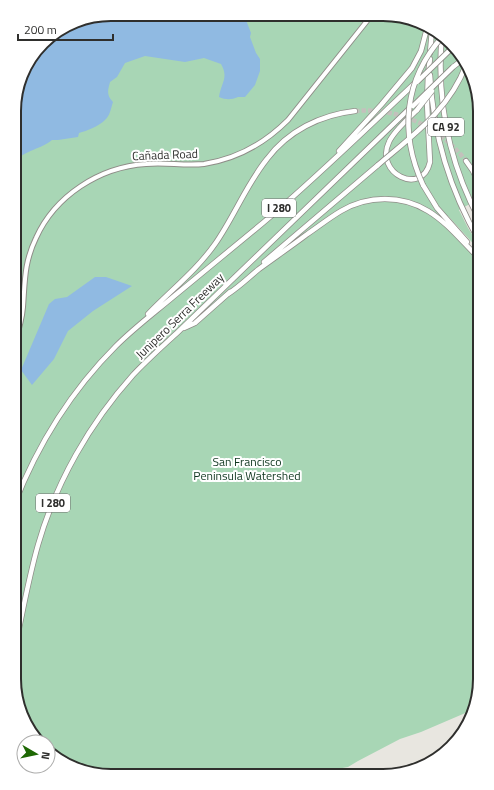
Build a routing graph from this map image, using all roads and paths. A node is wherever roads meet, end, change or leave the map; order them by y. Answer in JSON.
{"nodes":[{"id":1,"x":367,"y":21,"type":"edge"},
{"id":2,"x":426,"y":32,"type":"edge"},
{"id":3,"x":432,"y":36,"type":"edge"},
{"id":4,"x":438,"y":40,"type":"edge"},
{"id":5,"x":441,"y":43,"type":"edge"},
{"id":6,"x":450,"y":50,"type":"edge"},
{"id":7,"x":430,"y":59,"type":"junction"},
{"id":8,"x":459,"y":63,"type":"edge"},
{"id":9,"x":463,"y":71,"type":"edge"},
{"id":10,"x":415,"y":108,"type":"junction"},
{"id":11,"x":355,"y":111,"type":"tunnel mouth"},
{"id":12,"x":466,"y":161,"type":"tunnel mouth"},
{"id":13,"x":326,"y":167,"type":"junction"},
{"id":14,"x":473,"y":171,"type":"edge"},
{"id":15,"x":473,"y":206,"type":"edge"},
{"id":16,"x":473,"y":228,"type":"edge"},
{"id":17,"x":473,"y":250,"type":"edge"},
{"id":18,"x":473,"y":251,"type":"edge"},
{"id":19,"x":228,"y":294,"type":"junction"},
{"id":20,"x":21,"y":319,"type":"edge"},
{"id":21,"x":135,"y":328,"type":"junction"},
{"id":22,"x":179,"y":331,"type":"junction"},
{"id":23,"x":21,"y":488,"type":"edge"},
{"id":24,"x":21,"y":620,"type":"edge"}],
"edges":[{"from":1,"to":20,"type":"main road","name":"Cañada Road"},
{"from":2,"to":13,"type":"highway"},
{"from":3,"to":7,"type":"highway","number":"CA 92"},
{"from":4,"to":17,"type":"highway","bridge":true},
{"from":5,"to":15,"type":"highway","number":"CA 92"},
{"from":6,"to":13,"type":"highway","name":"Junipero Serra Freeway","number":"I 280","bridge":true},
{"from":7,"to":10,"type":"highway"},
{"from":7,"to":16,"type":"highway","number":"CA 92"},
{"from":8,"to":10,"type":"highway","name":"Junipero Serra Freeway","number":"I 280","bridge":true},
{"from":9,"to":19,"type":"highway","bridge":true},
{"from":10,"to":22,"type":"highway","name":"Junipero Serra Freeway","number":"I 280"},
{"from":11,"to":21,"type":"highway"},
{"from":12,"to":14,"type":"highway"},
{"from":13,"to":21,"type":"highway","name":"Junipero Serra Freeway","number":"I 280"},
{"from":18,"to":19,"type":"highway"},
{"from":19,"to":22,"type":"highway"},
{"from":21,"to":23,"type":"highway","name":"Junipero Serra Freeway","number":"I 280"},
{"from":22,"to":24,"type":"highway","name":"Junipero Serra Freeway","number":"I 280"}]}
